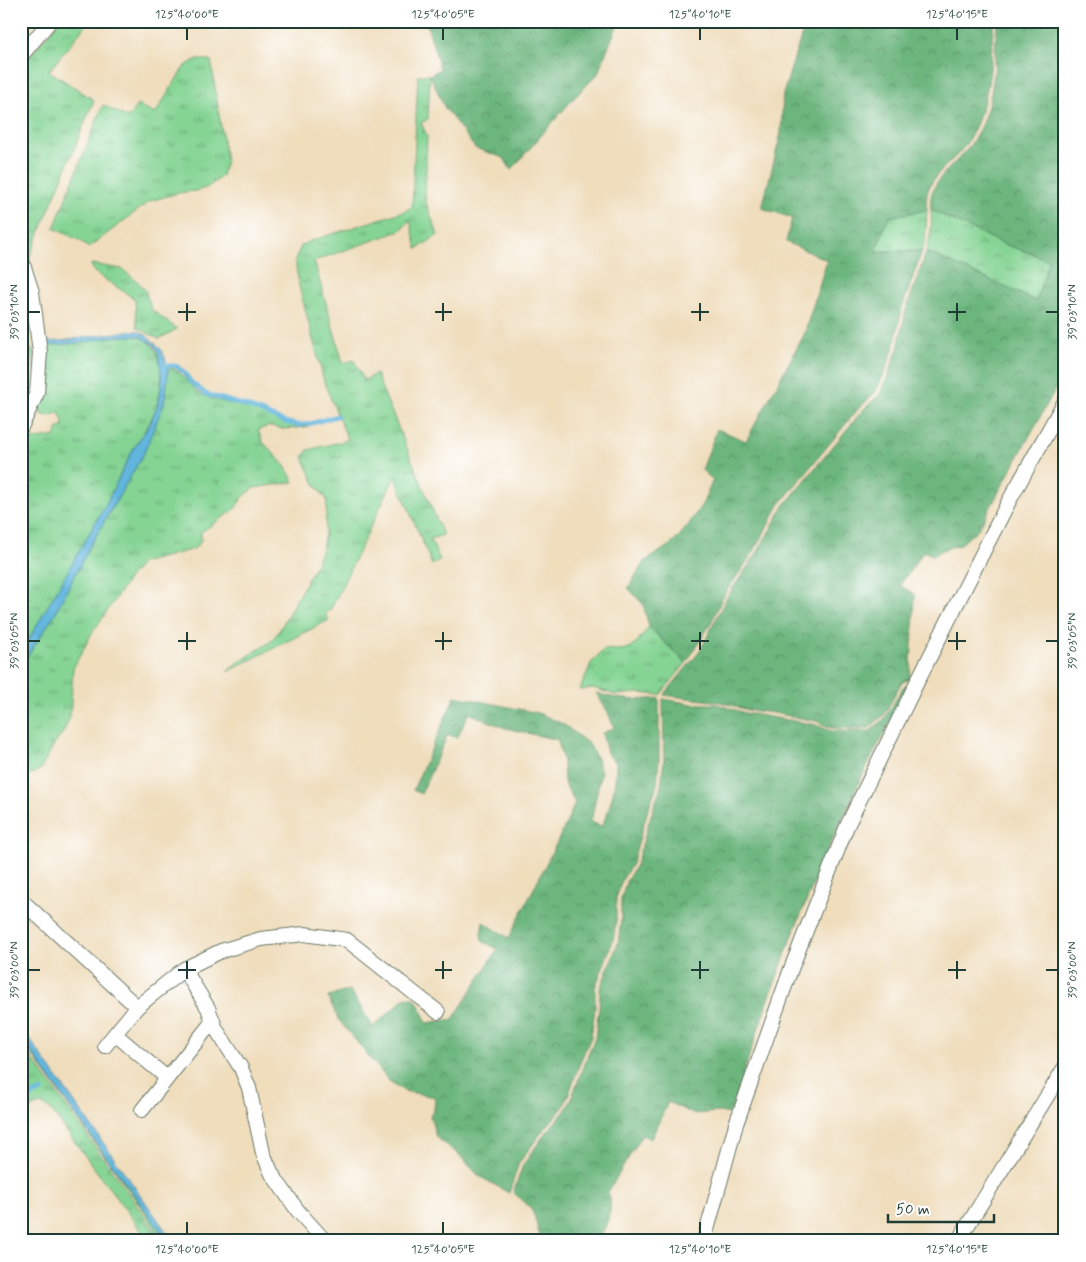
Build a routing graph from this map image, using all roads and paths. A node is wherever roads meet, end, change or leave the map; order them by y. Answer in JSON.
{"nodes":[{"id":1,"x":50,"y":21,"type":"edge"},
{"id":2,"x":21,"y":56,"type":"edge"},
{"id":3,"x":21,"y":258,"type":"edge"},
{"id":4,"x":1065,"y":401,"type":"edge"},
{"id":5,"x":21,"y":427,"type":"edge"},
{"id":6,"x":21,"y":900,"type":"edge"},
{"id":7,"x":184,"y":969,"type":"junction"},
{"id":8,"x":137,"y":1007,"type":"junction"},
{"id":9,"x":438,"y":1012,"type":"dead end"},
{"id":10,"x":213,"y":1021,"type":"junction"},
{"id":11,"x":115,"y":1034,"type":"junction"},
{"id":12,"x":105,"y":1046,"type":"dead end"},
{"id":13,"x":1065,"y":1068,"type":"edge"},
{"id":14,"x":168,"y":1078,"type":"junction"},
{"id":15,"x":142,"y":1110,"type":"dead end"},
{"id":16,"x":325,"y":1241,"type":"edge"},
{"id":17,"x":704,"y":1241,"type":"edge"},
{"id":18,"x":958,"y":1241,"type":"edge"}],
"edges":[{"from":1,"to":2,"type":"street"},
{"from":3,"to":5,"type":"street"},
{"from":4,"to":17,"type":"street"},
{"from":6,"to":8,"type":"street"},
{"from":7,"to":8,"type":"street"},
{"from":7,"to":9,"type":"street"},
{"from":7,"to":10,"type":"street"},
{"from":8,"to":11,"type":"street"},
{"from":10,"to":14,"type":"street"},
{"from":10,"to":16,"type":"street"},
{"from":11,"to":12,"type":"street"},
{"from":11,"to":14,"type":"street"},
{"from":13,"to":18,"type":"street"},
{"from":14,"to":15,"type":"street"}]}
